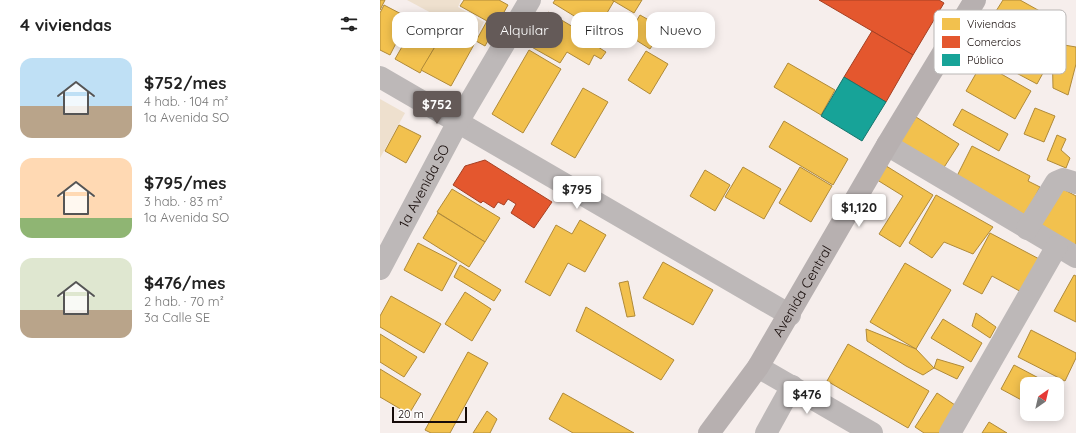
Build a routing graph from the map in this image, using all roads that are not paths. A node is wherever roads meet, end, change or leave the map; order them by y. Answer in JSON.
{"nodes":[{"id":1,"x":530,"y":0,"type":"edge"},
{"id":2,"x":974,"y":0,"type":"edge"},
{"id":3,"x":968,"y":10,"type":"edge"},
{"id":4,"x":934,"y":67,"type":"edge"},
{"id":5,"x":380,"y":76,"type":"edge"},
{"id":6,"x":458,"y":122,"type":"junction"},
{"id":7,"x":887,"y":145,"type":"junction"},
{"id":8,"x":1076,"y":183,"type":"edge"},
{"id":9,"x":1027,"y":229,"type":"junction"},
{"id":10,"x":1057,"y":246,"type":"junction"},
{"id":11,"x":1076,"y":258,"type":"edge"},
{"id":12,"x":380,"y":269,"type":"edge"},
{"id":13,"x":790,"y":314,"type":"junction"},
{"id":14,"x":758,"y":367,"type":"junction"},
{"id":15,"x":792,"y":386,"type":"junction"},
{"id":16,"x":709,"y":433,"type":"edge"},
{"id":17,"x":766,"y":433,"type":"edge"},
{"id":18,"x":872,"y":433,"type":"edge"},
{"id":19,"x":950,"y":433,"type":"edge"}],
"edges":[{"from":1,"to":6,"type":"street","name":"1a Avenida SO"},
{"from":2,"to":3,"type":"main road","name":"Avenida Central"},
{"from":4,"to":7,"type":"main road","name":"Avenida Central"},
{"from":5,"to":6,"type":"street"},
{"from":6,"to":12,"type":"street","name":"1a Avenida SO"},
{"from":6,"to":13,"type":"street"},
{"from":7,"to":9,"type":"street"},
{"from":7,"to":13,"type":"main road","name":"Avenida Central"},
{"from":8,"to":9,"type":"street"},
{"from":9,"to":10,"type":"street"},
{"from":10,"to":11,"type":"street"},
{"from":10,"to":19,"type":"street"},
{"from":13,"to":14,"type":"main road","name":"Avenida Central"},
{"from":14,"to":15,"type":"street"},
{"from":14,"to":16,"type":"main road","name":"Avenida Central"},
{"from":15,"to":17,"type":"street"},
{"from":15,"to":18,"type":"street"}]}
